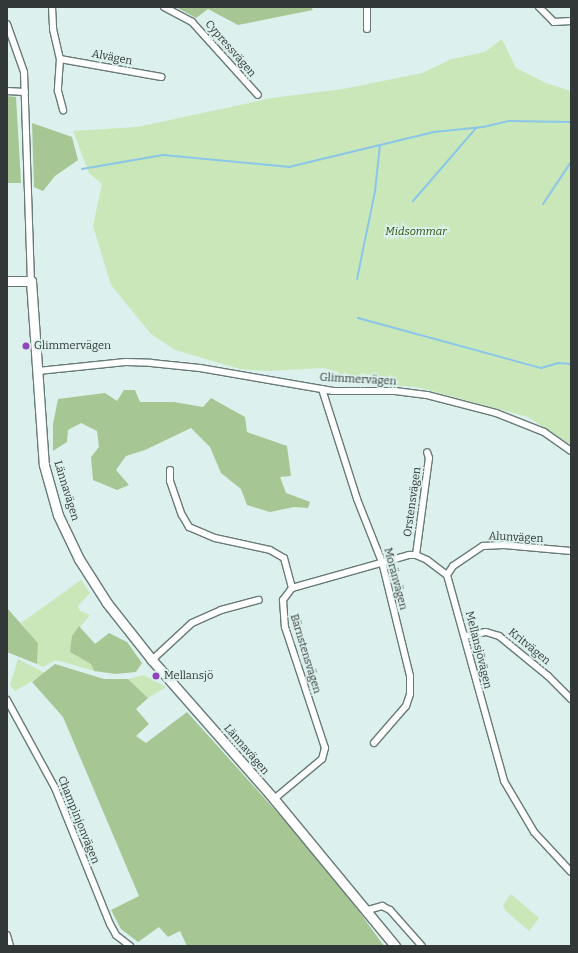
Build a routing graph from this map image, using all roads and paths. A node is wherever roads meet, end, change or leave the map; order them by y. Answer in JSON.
{"nodes":[{"id":1,"x":52,"y":7,"type":"edge"},
{"id":2,"x":164,"y":7,"type":"edge"},
{"id":3,"x":367,"y":7,"type":"edge"},
{"id":4,"x":539,"y":7,"type":"edge"},
{"id":5,"x":571,"y":21,"type":"edge"},
{"id":6,"x":7,"y":24,"type":"edge"},
{"id":7,"x":367,"y":29,"type":"dead end"},
{"id":8,"x":60,"y":59,"type":"junction"},
{"id":9,"x":161,"y":78,"type":"dead end"},
{"id":10,"x":7,"y":91,"type":"edge"},
{"id":11,"x":25,"y":92,"type":"junction"},
{"id":12,"x":258,"y":95,"type":"dead end"},
{"id":13,"x":62,"y":110,"type":"dead end"},
{"id":14,"x":7,"y":281,"type":"edge"},
{"id":15,"x":31,"y":281,"type":"junction"},
{"id":16,"x":38,"y":370,"type":"junction"},
{"id":17,"x":322,"y":389,"type":"junction"},
{"id":18,"x":571,"y":451,"type":"edge"},
{"id":19,"x":427,"y":452,"type":"dead end"},
{"id":20,"x":170,"y":470,"type":"dead end"},
{"id":21,"x":571,"y":551,"type":"edge"},
{"id":22,"x":416,"y":555,"type":"junction"},
{"id":23,"x":382,"y":562,"type":"junction"},
{"id":24,"x":447,"y":575,"type":"junction"},
{"id":25,"x":292,"y":588,"type":"junction"},
{"id":26,"x":259,"y":600,"type":"dead end"},
{"id":27,"x":465,"y":636,"type":"junction"},
{"id":28,"x":152,"y":660,"type":"junction"},
{"id":29,"x":571,"y":699,"type":"edge"},
{"id":30,"x":7,"y":700,"type":"edge"},
{"id":31,"x":374,"y":742,"type":"dead end"},
{"id":32,"x":274,"y":799,"type":"junction"},
{"id":33,"x":571,"y":872,"type":"edge"},
{"id":34,"x":368,"y":910,"type":"junction"},
{"id":35,"x":7,"y":935,"type":"edge"},
{"id":36,"x":10,"y":946,"type":"edge"},
{"id":37,"x":130,"y":946,"type":"edge"},
{"id":38,"x":395,"y":946,"type":"edge"},
{"id":39,"x":422,"y":946,"type":"edge"}],
"edges":[{"from":1,"to":8,"type":"street"},
{"from":2,"to":12,"type":"street","name":"Cypressvägen"},
{"from":3,"to":7,"type":"street"},
{"from":4,"to":5,"type":"street"},
{"from":6,"to":11,"type":"street","name":"Lännavägen"},
{"from":8,"to":9,"type":"street","name":"Alvägen"},
{"from":8,"to":13,"type":"street"},
{"from":10,"to":11,"type":"street"},
{"from":11,"to":15,"type":"street","name":"Lännavägen"},
{"from":14,"to":15,"type":"main road"},
{"from":15,"to":16,"type":"main road","name":"Lännavägen"},
{"from":16,"to":17,"type":"street","name":"Glimmervägen"},
{"from":16,"to":28,"type":"main road","name":"Lännavägen"},
{"from":17,"to":18,"type":"street","name":"Glimmervägen"},
{"from":17,"to":23,"type":"street","name":"Moränvägen"},
{"from":19,"to":22,"type":"street","name":"Orstensvägen"},
{"from":20,"to":25,"type":"street"},
{"from":21,"to":24,"type":"street","name":"Alunvägen"},
{"from":22,"to":23,"type":"street"},
{"from":22,"to":24,"type":"street"},
{"from":23,"to":25,"type":"street"},
{"from":23,"to":31,"type":"street","name":"Moränvägen"},
{"from":24,"to":27,"type":"street","name":"Mellansjövägen"},
{"from":25,"to":32,"type":"street","name":"Bärnstensvägen"},
{"from":26,"to":28,"type":"street"},
{"from":27,"to":29,"type":"street","name":"Kritvägen"},
{"from":27,"to":33,"type":"street","name":"Mellansjövägen"},
{"from":28,"to":32,"type":"main road","name":"Lännavägen"},
{"from":30,"to":37,"type":"street","name":"Champinjonvägen"},
{"from":32,"to":34,"type":"main road","name":"Lännavägen"},
{"from":34,"to":38,"type":"main road","name":"Lännavägen"},
{"from":34,"to":39,"type":"street"},
{"from":35,"to":36,"type":"street"}]}
